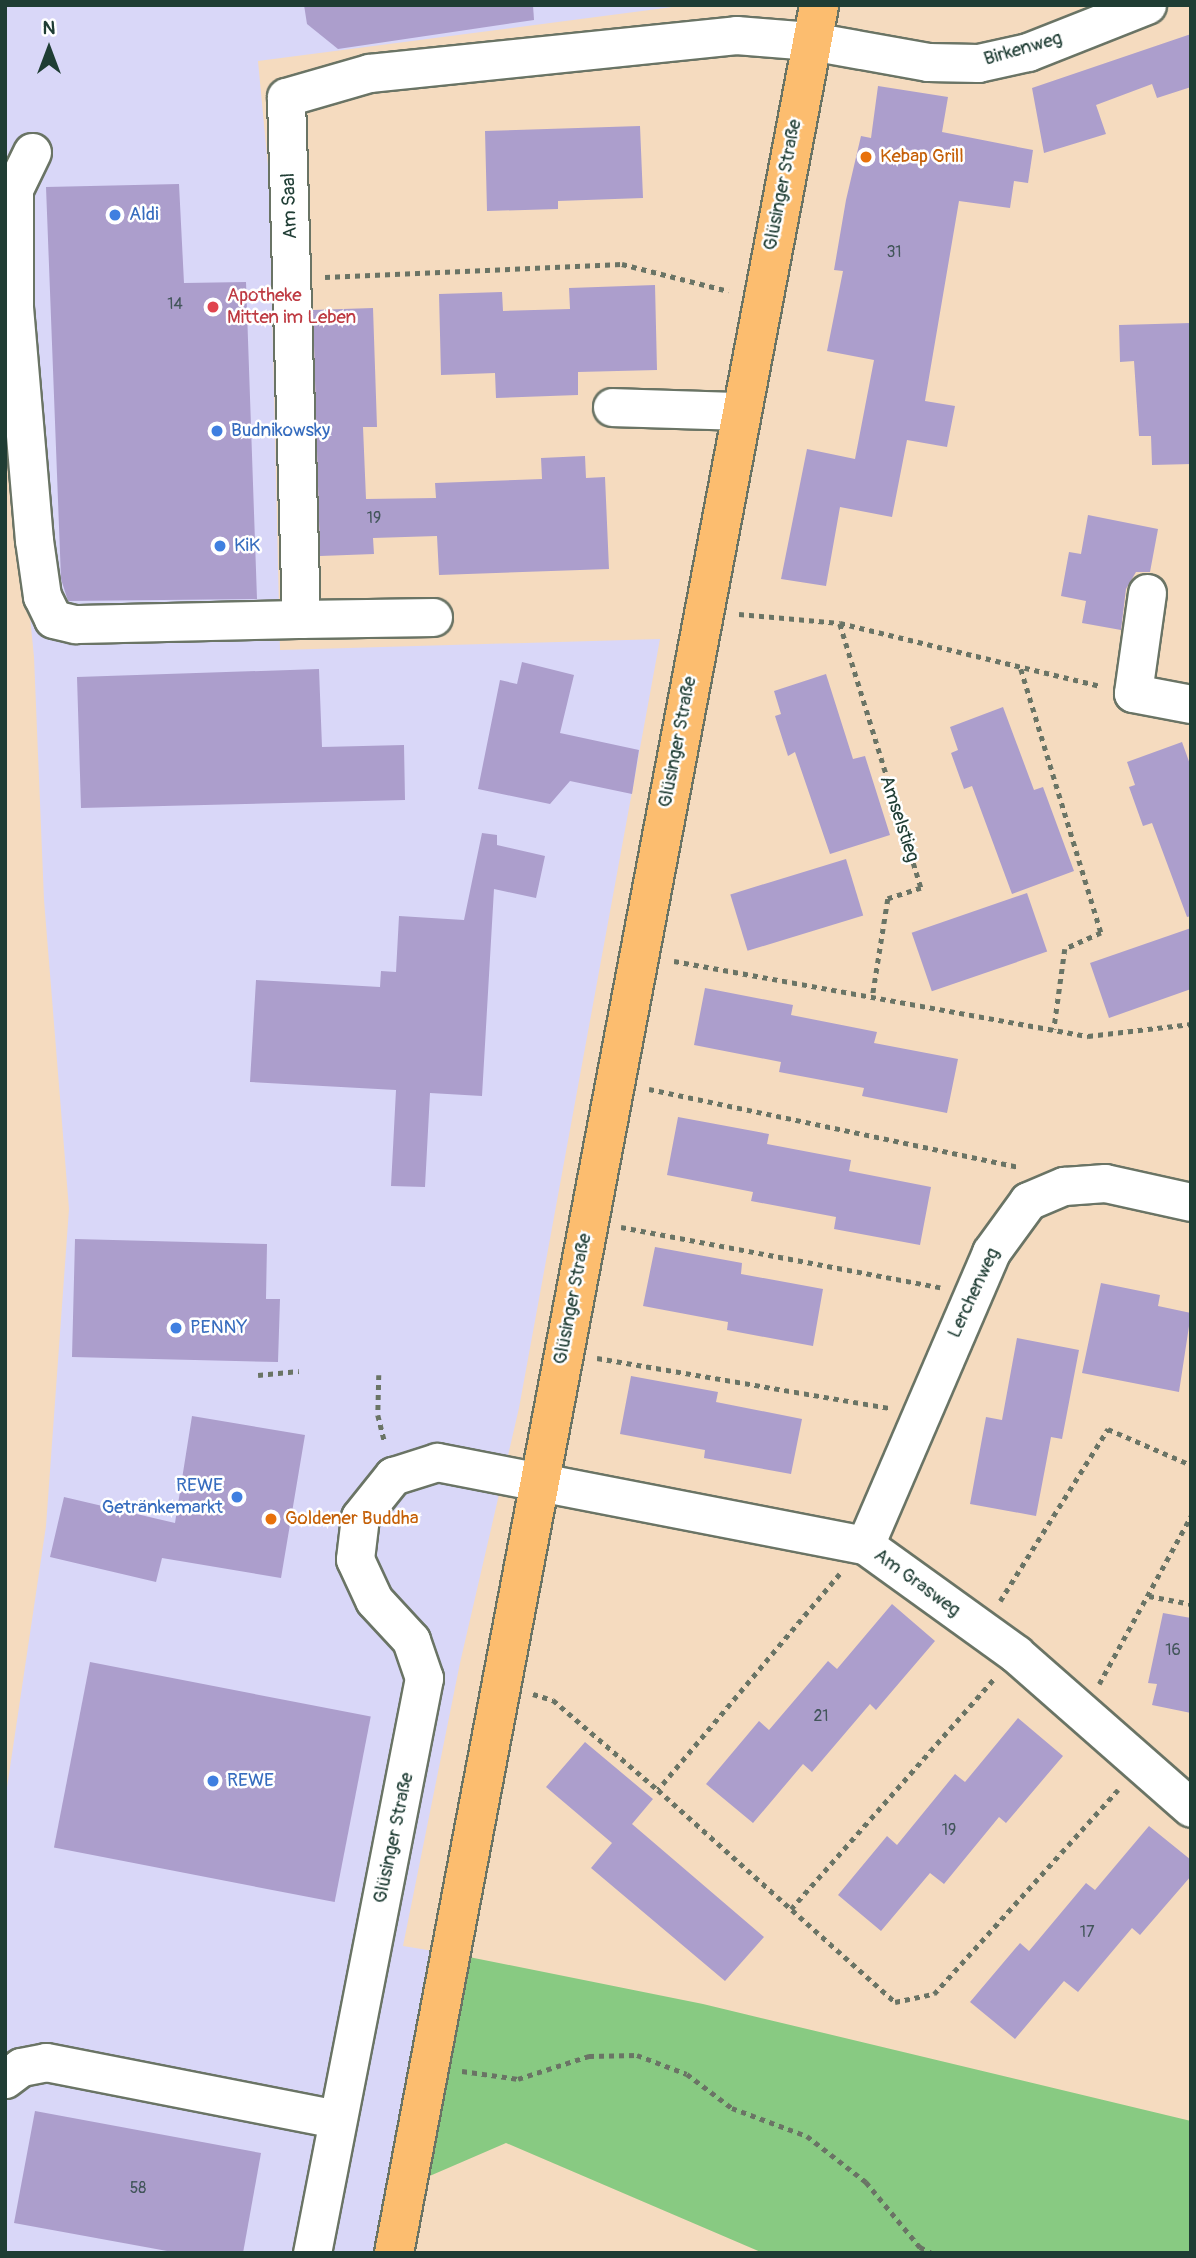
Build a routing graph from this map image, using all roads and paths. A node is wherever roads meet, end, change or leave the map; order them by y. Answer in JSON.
{"nodes":[{"id":1,"x":1147,"y":5,"type":"edge"},
{"id":2,"x":815,"y":23,"type":"edge"},
{"id":3,"x":32,"y":152,"type":"dead end"},
{"id":4,"x":293,"y":279,"type":"junction"},
{"id":5,"x":762,"y":300,"type":"junction"},
{"id":6,"x":612,"y":407,"type":"dead end"},
{"id":7,"x":741,"y":411,"type":"junction"},
{"id":8,"x":1147,"y":593,"type":"dead end"},
{"id":9,"x":703,"y":611,"type":"junction"},
{"id":10,"x":433,"y":617,"type":"dead end"},
{"id":11,"x":301,"y":619,"type":"junction"},
{"id":12,"x":840,"y":623,"type":"junction"},
{"id":13,"x":1020,"y":668,"type":"junction"},
{"id":14,"x":1133,"y":693,"type":"junction"},
{"id":15,"x":1191,"y":704,"type":"edge"},
{"id":16,"x":638,"y":955,"type":"junction"},
{"id":17,"x":873,"y":995,"type":"junction"},
{"id":18,"x":1191,"y":1024,"type":"edge"},
{"id":19,"x":1054,"y":1029,"type":"junction"},
{"id":20,"x":614,"y":1082,"type":"junction"},
{"id":21,"x":1064,"y":1186,"type":"junction"},
{"id":22,"x":1191,"y":1202,"type":"edge"},
{"id":23,"x":588,"y":1220,"type":"junction"},
{"id":24,"x":971,"y":1293,"type":"junction"},
{"id":25,"x":562,"y":1352,"type":"junction"},
{"id":26,"x":299,"y":1371,"type":"dead end"},
{"id":27,"x":258,"y":1375,"type":"dead end"},
{"id":28,"x":379,"y":1375,"type":"dead end"},
{"id":29,"x":920,"y":1414,"type":"junction"},
{"id":30,"x":1191,"y":1465,"type":"edge"},
{"id":31,"x":393,"y":1476,"type":"junction"},
{"id":32,"x":540,"y":1479,"type":"junction"},
{"id":33,"x":1191,"y":1516,"type":"edge"},
{"id":34,"x":865,"y":1545,"type":"junction"},
{"id":35,"x":1149,"y":1596,"type":"junction"},
{"id":36,"x":1191,"y":1604,"type":"edge"},
{"id":37,"x":981,"y":1630,"type":"junction"},
{"id":38,"x":1016,"y":1654,"type":"junction"},
{"id":39,"x":501,"y":1686,"type":"junction"},
{"id":40,"x":1082,"y":1712,"type":"junction"},
{"id":41,"x":1142,"y":1763,"type":"junction"},
{"id":42,"x":658,"y":1790,"type":"junction"},
{"id":43,"x":1191,"y":1808,"type":"edge"},
{"id":44,"x":791,"y":1909,"type":"junction"},
{"id":45,"x":429,"y":2066,"type":"junction"},
{"id":46,"x":5,"y":2079,"type":"edge"},
{"id":47,"x":336,"y":2119,"type":"junction"},
{"id":48,"x":312,"y":2253,"type":"edge"},
{"id":49,"x":394,"y":2253,"type":"edge"},
{"id":50,"x":932,"y":2253,"type":"edge"}],
"edges":[{"from":1,"to":2,"type":"street","name":"Birkenweg"},
{"from":2,"to":4,"type":"street","name":"Am Saal"},
{"from":2,"to":5,"type":"main road","name":"Glüsinger Straße"},
{"from":3,"to":11,"type":"street"},
{"from":4,"to":5,"type":"path"},
{"from":4,"to":11,"type":"street","name":"Am Saal"},
{"from":5,"to":7,"type":"main road","name":"Glüsinger Straße"},
{"from":6,"to":7,"type":"street"},
{"from":7,"to":9,"type":"main road","name":"Glüsinger Straße"},
{"from":8,"to":14,"type":"street"},
{"from":9,"to":12,"type":"path"},
{"from":9,"to":16,"type":"main road","name":"Glüsinger Straße"},
{"from":10,"to":11,"type":"street"},
{"from":12,"to":13,"type":"path"},
{"from":12,"to":17,"type":"path","name":"Amselstieg"},
{"from":13,"to":14,"type":"path"},
{"from":13,"to":19,"type":"path"},
{"from":14,"to":15,"type":"street"},
{"from":16,"to":17,"type":"path"},
{"from":16,"to":20,"type":"main road","name":"Glüsinger Straße"},
{"from":17,"to":19,"type":"path"},
{"from":18,"to":19,"type":"path"},
{"from":20,"to":21,"type":"path"},
{"from":20,"to":23,"type":"main road","name":"Glüsinger Straße"},
{"from":21,"to":22,"type":"street","name":"Lerchenweg"},
{"from":21,"to":24,"type":"street","name":"Lerchenweg"},
{"from":23,"to":24,"type":"path"},
{"from":23,"to":25,"type":"main road","name":"Glüsinger Straße"},
{"from":24,"to":29,"type":"street","name":"Lerchenweg"},
{"from":25,"to":29,"type":"path"},
{"from":25,"to":32,"type":"main road","name":"Glüsinger Straße"},
{"from":26,"to":27,"type":"path"},
{"from":28,"to":31,"type":"path"},
{"from":29,"to":34,"type":"street","name":"Lerchenweg"},
{"from":30,"to":37,"type":"path"},
{"from":31,"to":32,"type":"street"},
{"from":31,"to":47,"type":"street","name":"Glüsinger Straße"},
{"from":32,"to":34,"type":"street","name":"Am Grasweg"},
{"from":32,"to":39,"type":"main road","name":"Glüsinger Straße"},
{"from":33,"to":35,"type":"path"},
{"from":34,"to":37,"type":"street","name":"Am Grasweg"},
{"from":34,"to":42,"type":"path"},
{"from":35,"to":36,"type":"path"},
{"from":35,"to":40,"type":"path"},
{"from":37,"to":38,"type":"street","name":"Am Grasweg"},
{"from":38,"to":40,"type":"street","name":"Am Grasweg"},
{"from":38,"to":44,"type":"path"},
{"from":39,"to":42,"type":"path"},
{"from":39,"to":45,"type":"main road","name":"Glüsinger Straße"},
{"from":40,"to":41,"type":"street","name":"Am Grasweg"},
{"from":41,"to":43,"type":"street","name":"Am Grasweg"},
{"from":41,"to":44,"type":"path"},
{"from":42,"to":44,"type":"path"},
{"from":45,"to":49,"type":"main road","name":"Glüsinger Straße"},
{"from":45,"to":50,"type":"path"},
{"from":46,"to":47,"type":"street"},
{"from":47,"to":48,"type":"street","name":"Glüsinger Straße"}]}
